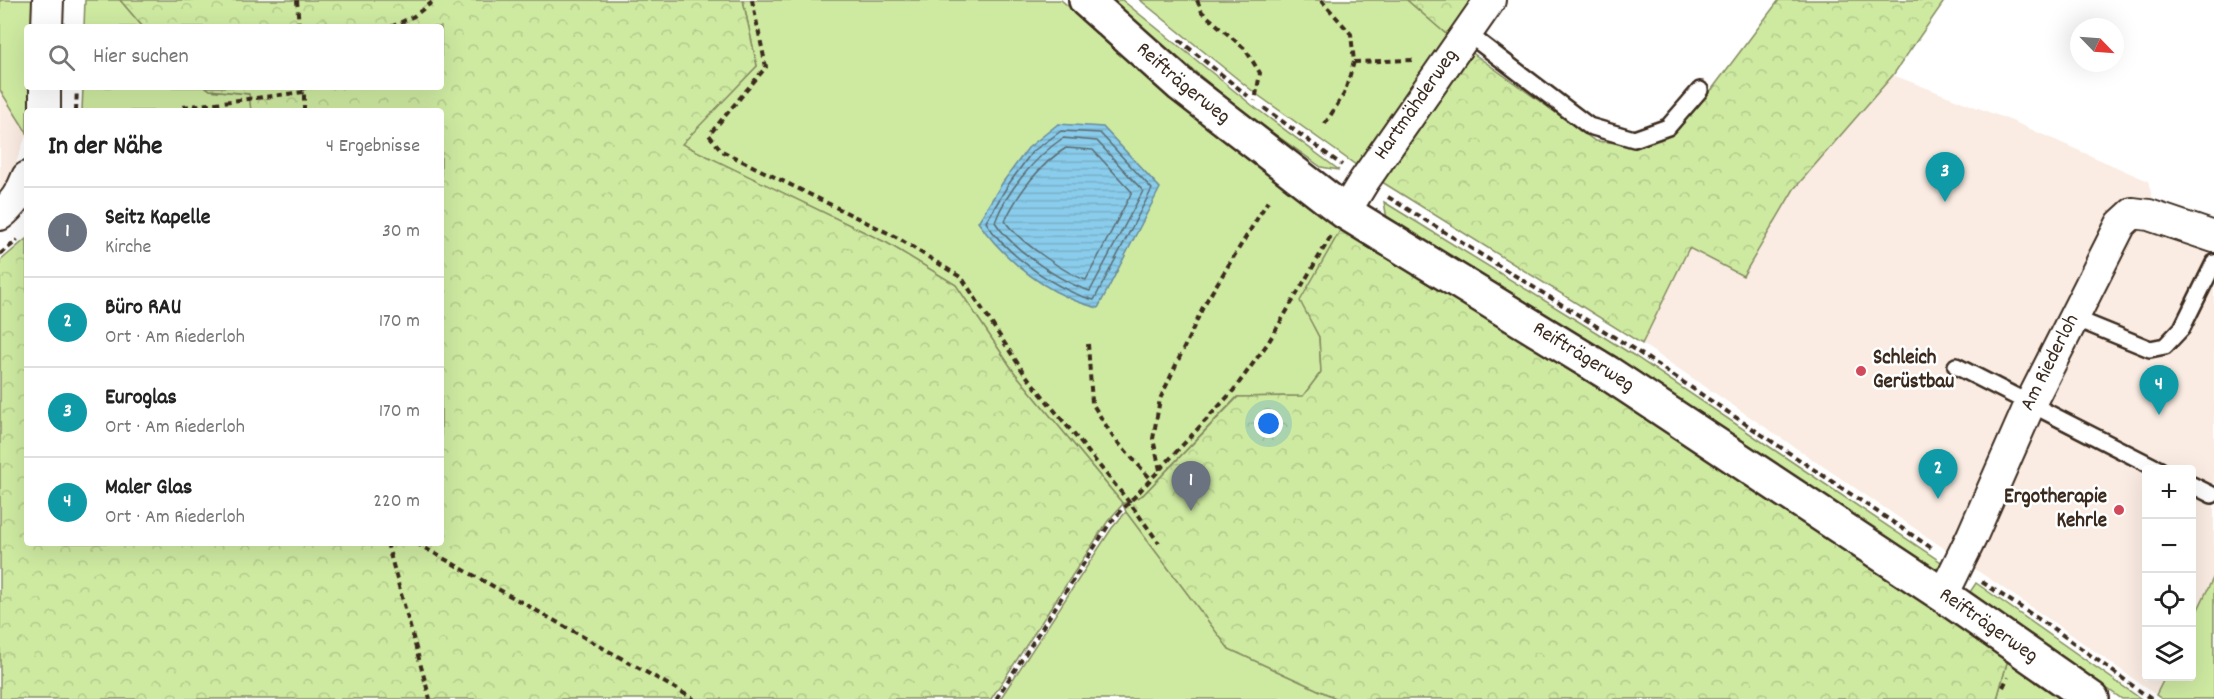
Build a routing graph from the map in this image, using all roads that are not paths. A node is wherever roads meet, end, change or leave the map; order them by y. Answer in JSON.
{"nodes":[{"id":1,"x":48,"y":0,"type":"edge"},
{"id":2,"x":1086,"y":0,"type":"edge"},
{"id":3,"x":1490,"y":0,"type":"edge"},
{"id":4,"x":47,"y":24,"type":"edge"},
{"id":5,"x":1467,"y":33,"type":"junction"},
{"id":6,"x":45,"y":90,"type":"edge"},
{"id":7,"x":1700,"y":90,"type":"dead end"},
{"id":8,"x":45,"y":108,"type":"edge"},
{"id":9,"x":24,"y":183,"type":"edge"},
{"id":10,"x":1345,"y":212,"type":"junction"},
{"id":11,"x":0,"y":215,"type":"edge"},
{"id":12,"x":2214,"y":237,"type":"edge"},
{"id":13,"x":2214,"y":263,"type":"edge"},
{"id":14,"x":2073,"y":318,"type":"junction"},
{"id":15,"x":1956,"y":366,"type":"dead end"},
{"id":16,"x":2030,"y":404,"type":"junction"},
{"id":17,"x":2150,"y":465,"type":"edge"},
{"id":18,"x":2196,"y":487,"type":"edge"},
{"id":19,"x":2212,"y":495,"type":"dead end"},
{"id":20,"x":1943,"y":595,"type":"junction"},
{"id":21,"x":2092,"y":699,"type":"edge"}],
"edges":[{"from":1,"to":4,"type":"street"},
{"from":2,"to":10,"type":"street","name":"Reifträgerweg"},
{"from":3,"to":5,"type":"street","name":"Hartmähderweg"},
{"from":5,"to":7,"type":"lane"},
{"from":5,"to":10,"type":"street","name":"Hartmähderweg"},
{"from":6,"to":8,"type":"street"},
{"from":9,"to":11,"type":"street"},
{"from":10,"to":20,"type":"street","name":"Reifträgerweg"},
{"from":12,"to":14,"type":"street","name":"Am Riederloh"},
{"from":13,"to":14,"type":"lane"},
{"from":14,"to":16,"type":"street","name":"Am Riederloh"},
{"from":15,"to":16,"type":"lane"},
{"from":16,"to":17,"type":"lane"},
{"from":16,"to":20,"type":"street","name":"Am Riederloh"},
{"from":18,"to":19,"type":"lane"},
{"from":20,"to":21,"type":"street","name":"Reifträgerweg"}]}
